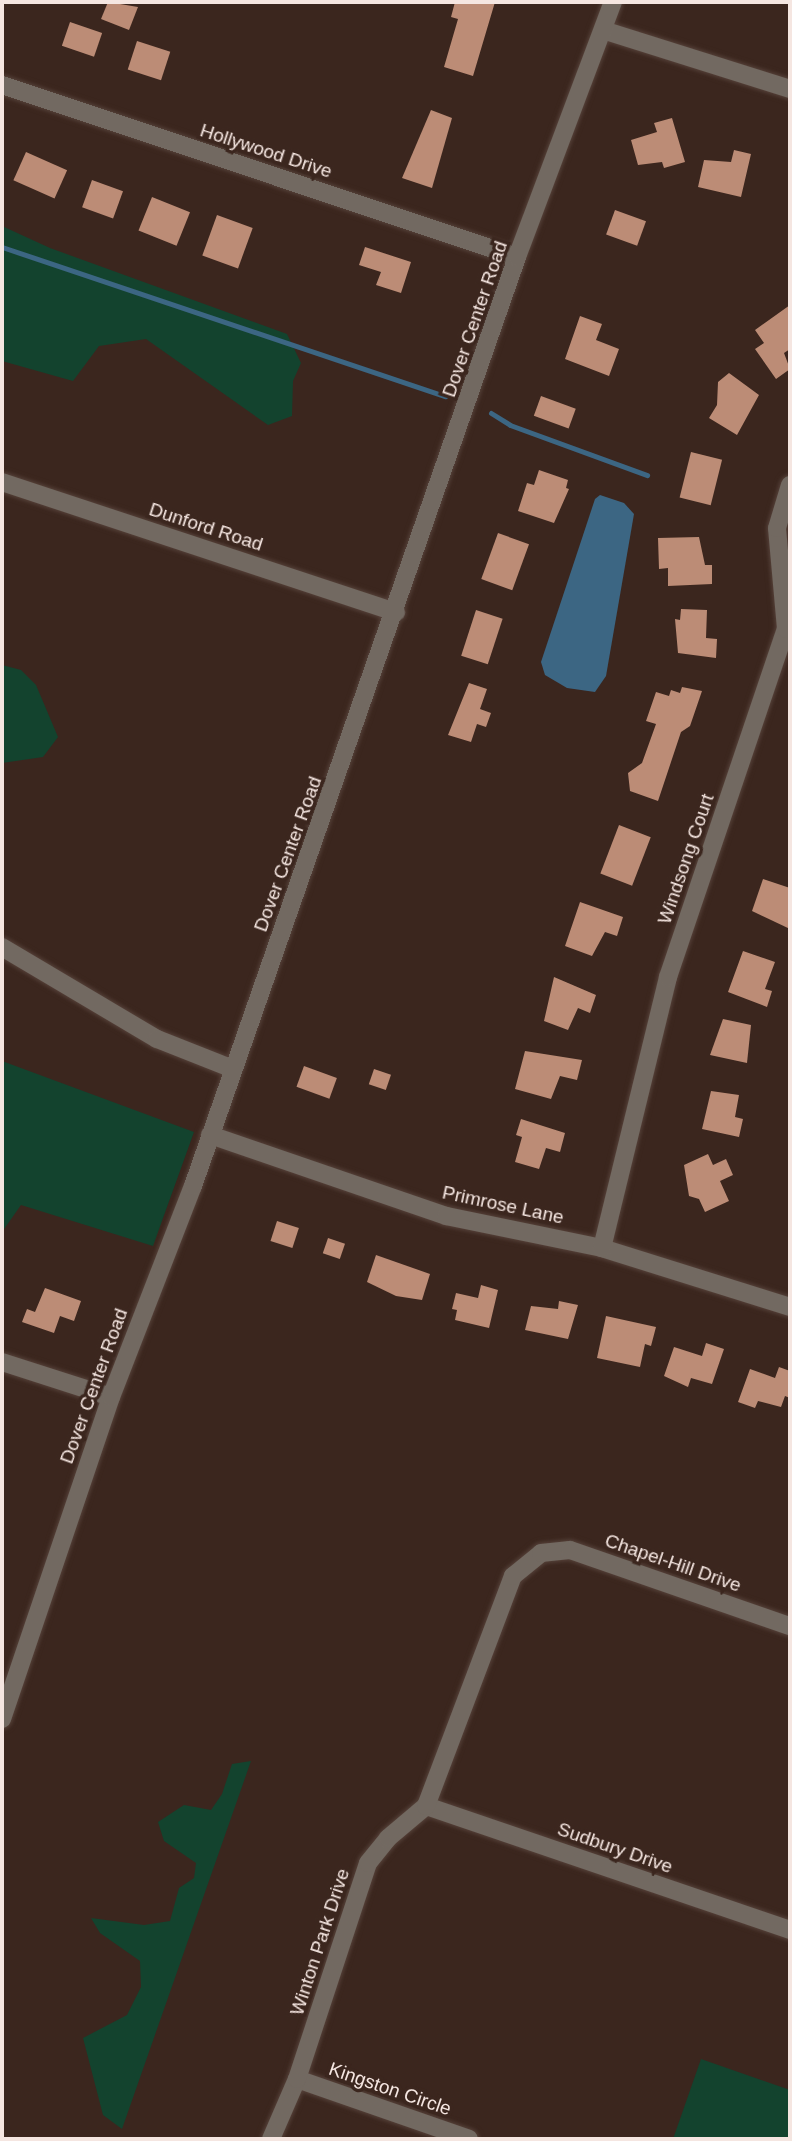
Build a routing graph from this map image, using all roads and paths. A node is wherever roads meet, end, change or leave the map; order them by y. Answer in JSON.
{"nodes":[{"id":1,"x":613,"y":2,"type":"edge"},
{"id":2,"x":603,"y":30,"type":"junction"},
{"id":3,"x":2,"y":85,"type":"edge"},
{"id":4,"x":790,"y":89,"type":"edge"},
{"id":5,"x":517,"y":257,"type":"junction"},
{"id":6,"x":2,"y":482,"type":"edge"},
{"id":7,"x":790,"y":485,"type":"edge"},
{"id":8,"x":396,"y":612,"type":"junction"},
{"id":9,"x":788,"y":630,"type":"edge"},
{"id":10,"x":2,"y":947,"type":"edge"},
{"id":11,"x":233,"y":1069,"type":"junction"},
{"id":12,"x":210,"y":1135,"type":"junction"},
{"id":13,"x":602,"y":1248,"type":"junction"},
{"id":14,"x":790,"y":1307,"type":"edge"},
{"id":15,"x":2,"y":1362,"type":"edge"},
{"id":16,"x":111,"y":1397,"type":"junction"},
{"id":17,"x":790,"y":1626,"type":"edge"},
{"id":18,"x":2,"y":1719,"type":"edge"},
{"id":19,"x":426,"y":1807,"type":"junction"},
{"id":20,"x":790,"y":1930,"type":"edge"},
{"id":21,"x":298,"y":2080,"type":"junction"},
{"id":22,"x":271,"y":2139,"type":"edge"},
{"id":23,"x":469,"y":2139,"type":"edge"}],
"edges":[{"from":1,"to":2,"type":"street","name":"Dover Center Road"},
{"from":2,"to":4,"type":"street"},
{"from":2,"to":5,"type":"street","name":"Dover Center Road"},
{"from":3,"to":5,"type":"street","name":"Hollywood Drive"},
{"from":5,"to":8,"type":"street","name":"Dover Center Road"},
{"from":6,"to":8,"type":"street","name":"Dunford Road"},
{"from":7,"to":9,"type":"street","name":"Windsong Court"},
{"from":8,"to":11,"type":"street","name":"Dover Center Road"},
{"from":9,"to":13,"type":"street","name":"Windsong Court"},
{"from":10,"to":11,"type":"street"},
{"from":11,"to":12,"type":"street","name":"Dover Center Road"},
{"from":12,"to":13,"type":"street","name":"Primrose Lane"},
{"from":12,"to":16,"type":"street","name":"Dover Center Road"},
{"from":13,"to":14,"type":"street","name":"Primrose Lane"},
{"from":15,"to":16,"type":"street"},
{"from":16,"to":18,"type":"street","name":"Dover Center Road"},
{"from":17,"to":19,"type":"street","name":"Chapel-Hill Drive"},
{"from":19,"to":20,"type":"street","name":"Sudbury Drive"},
{"from":19,"to":21,"type":"street","name":"Winton Park Drive"},
{"from":21,"to":22,"type":"street","name":"Winton Park Drive"},
{"from":21,"to":23,"type":"street","name":"Kingston Circle"}]}
